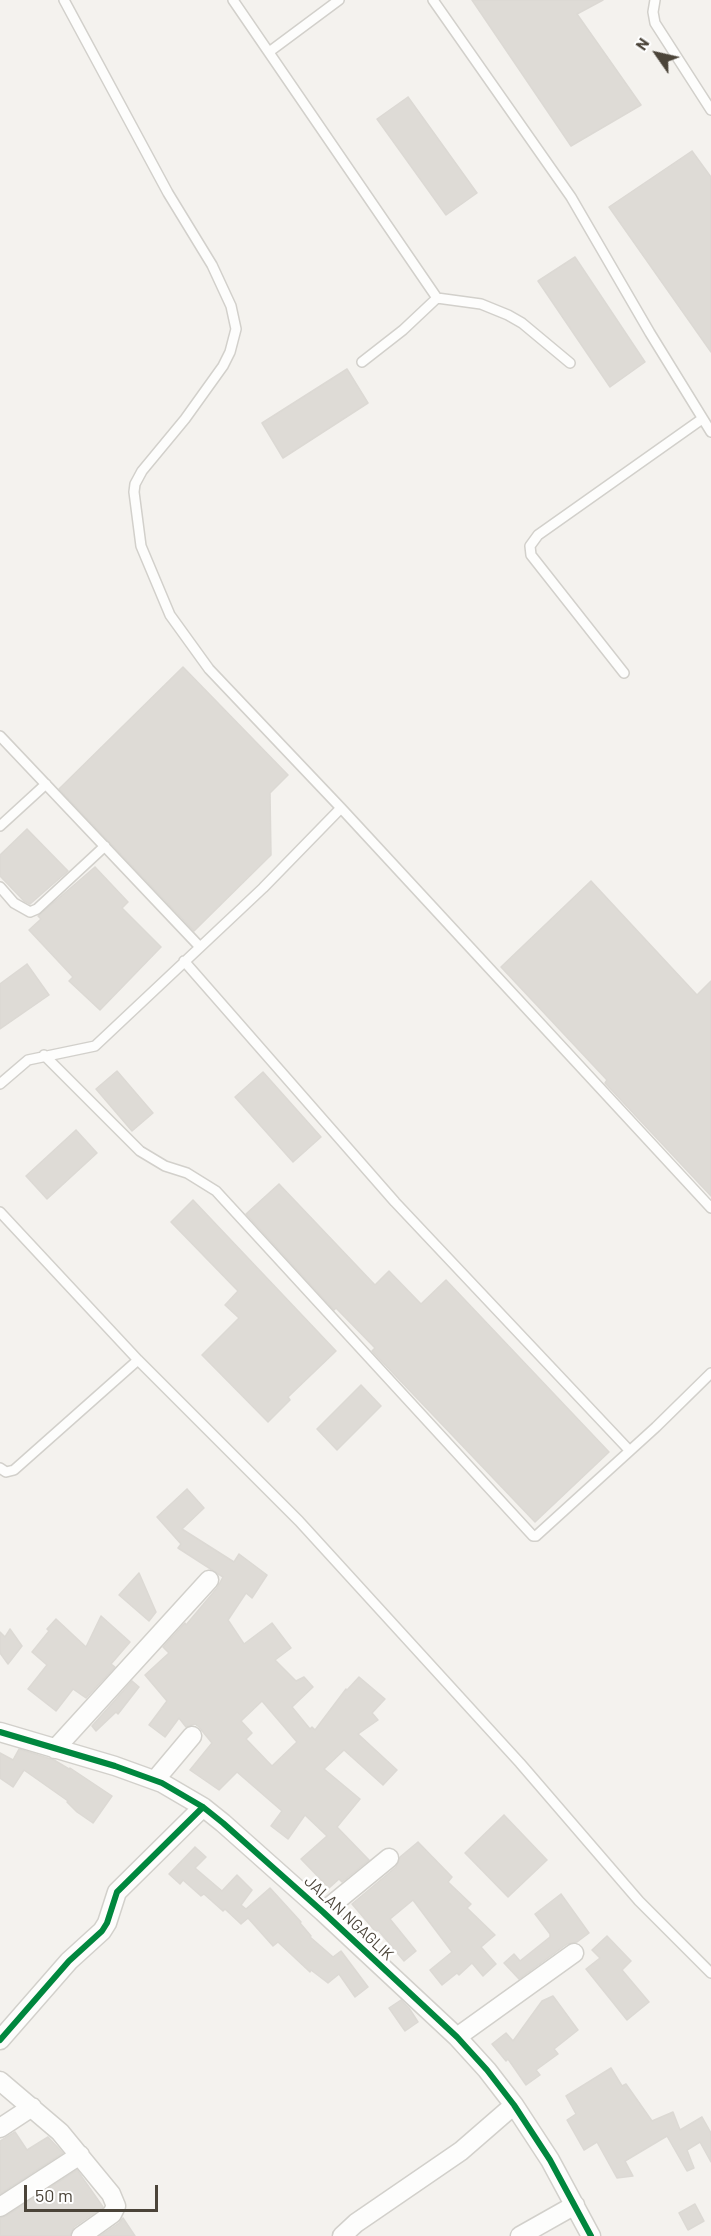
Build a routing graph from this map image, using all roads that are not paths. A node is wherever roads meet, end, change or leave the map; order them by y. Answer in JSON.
{"nodes":[{"id":1,"x":64,"y":0,"type":"edge"},
{"id":2,"x":233,"y":0,"type":"edge"},
{"id":3,"x":339,"y":0,"type":"edge"},
{"id":4,"x":433,"y":0,"type":"edge"},
{"id":5,"x":655,"y":0,"type":"edge"},
{"id":6,"x":269,"y":52,"type":"junction"},
{"id":7,"x":711,"y":110,"type":"edge"},
{"id":8,"x":437,"y":298,"type":"junction"},
{"id":9,"x":362,"y":362,"type":"dead end"},
{"id":10,"x":570,"y":363,"type":"dead end"},
{"id":11,"x":702,"y":419,"type":"junction"},
{"id":12,"x":711,"y":432,"type":"edge"},
{"id":13,"x":624,"y":673,"type":"dead end"},
{"id":14,"x":0,"y":736,"type":"edge"},
{"id":15,"x":46,"y":784,"type":"junction"},
{"id":16,"x":341,"y":808,"type":"junction"},
{"id":17,"x":0,"y":826,"type":"edge"},
{"id":18,"x":105,"y":846,"type":"junction"},
{"id":19,"x":0,"y":887,"type":"edge"},
{"id":20,"x":200,"y":947,"type":"junction"},
{"id":21,"x":184,"y":961,"type":"junction"},
{"id":22,"x":44,"y":1055,"type":"junction"},
{"id":23,"x":0,"y":1084,"type":"edge"},
{"id":24,"x":711,"y":1208,"type":"edge"},
{"id":25,"x":0,"y":1212,"type":"edge"},
{"id":26,"x":138,"y":1360,"type":"junction"},
{"id":27,"x":711,"y":1373,"type":"edge"},
{"id":28,"x":629,"y":1449,"type":"junction"},
{"id":29,"x":0,"y":1468,"type":"edge"},
{"id":30,"x":209,"y":1580,"type":"dead end"},
{"id":31,"x":0,"y":1732,"type":"edge"},
{"id":32,"x":192,"y":1736,"type":"dead end"},
{"id":33,"x":55,"y":1749,"type":"junction"},
{"id":34,"x":155,"y":1780,"type":"junction"},
{"id":35,"x":203,"y":1807,"type":"junction"},
{"id":36,"x":389,"y":1858,"type":"dead end"},
{"id":37,"x":323,"y":1912,"type":"junction"},
{"id":38,"x":574,"y":1953,"type":"dead end"},
{"id":39,"x":711,"y":1973,"type":"edge"},
{"id":40,"x":457,"y":2037,"type":"junction"},
{"id":41,"x":0,"y":2040,"type":"edge"},
{"id":42,"x":0,"y":2081,"type":"edge"},
{"id":43,"x":514,"y":2105,"type":"junction"},
{"id":44,"x":32,"y":2107,"type":"junction"},
{"id":45,"x":0,"y":2128,"type":"edge"},
{"id":46,"x":81,"y":2155,"type":"junction"},
{"id":47,"x":575,"y":2205,"type":"junction"},
{"id":48,"x":0,"y":2207,"type":"edge"},
{"id":49,"x":81,"y":2236,"type":"edge"},
{"id":50,"x":342,"y":2236,"type":"edge"},
{"id":51,"x":520,"y":2236,"type":"edge"},
{"id":52,"x":591,"y":2236,"type":"edge"}],
"edges":[{"from":1,"to":16,"type":"lane"},
{"from":2,"to":6,"type":"lane"},
{"from":3,"to":6,"type":"lane"},
{"from":4,"to":11,"type":"lane"},
{"from":5,"to":7,"type":"lane"},
{"from":6,"to":8,"type":"lane"},
{"from":8,"to":9,"type":"lane"},
{"from":8,"to":10,"type":"lane"},
{"from":11,"to":12,"type":"lane"},
{"from":11,"to":13,"type":"lane"},
{"from":14,"to":15,"type":"lane"},
{"from":15,"to":17,"type":"lane"},
{"from":15,"to":18,"type":"lane"},
{"from":16,"to":20,"type":"lane"},
{"from":16,"to":24,"type":"lane"},
{"from":18,"to":19,"type":"lane"},
{"from":18,"to":20,"type":"lane"},
{"from":20,"to":21,"type":"lane"},
{"from":21,"to":22,"type":"lane"},
{"from":21,"to":28,"type":"lane"},
{"from":22,"to":23,"type":"lane"},
{"from":22,"to":28,"type":"lane"},
{"from":25,"to":26,"type":"lane"},
{"from":26,"to":29,"type":"lane"},
{"from":26,"to":39,"type":"lane"},
{"from":27,"to":28,"type":"lane"},
{"from":30,"to":33,"type":"street"},
{"from":31,"to":33,"type":"street","name":"JALAN NGAGLIK"},
{"from":32,"to":34,"type":"street"},
{"from":33,"to":34,"type":"street","name":"JALAN NGAGLIK"},
{"from":34,"to":35,"type":"street","name":"JALAN NGAGLIK"},
{"from":35,"to":37,"type":"street","name":"JALAN NGAGLIK"},
{"from":35,"to":41,"type":"street"},
{"from":36,"to":37,"type":"street"},
{"from":37,"to":40,"type":"street","name":"JALAN NGAGLIK"},
{"from":38,"to":40,"type":"street"},
{"from":40,"to":43,"type":"street","name":"JALAN NGAGLIK"},
{"from":42,"to":44,"type":"street"},
{"from":43,"to":47,"type":"street","name":"JALAN NGAGLIK"},
{"from":43,"to":50,"type":"street"},
{"from":44,"to":45,"type":"street"},
{"from":44,"to":46,"type":"street"},
{"from":46,"to":48,"type":"street"},
{"from":46,"to":49,"type":"street"},
{"from":47,"to":51,"type":"street"},
{"from":47,"to":52,"type":"street","name":"JALAN NGAGLIK"}]}
